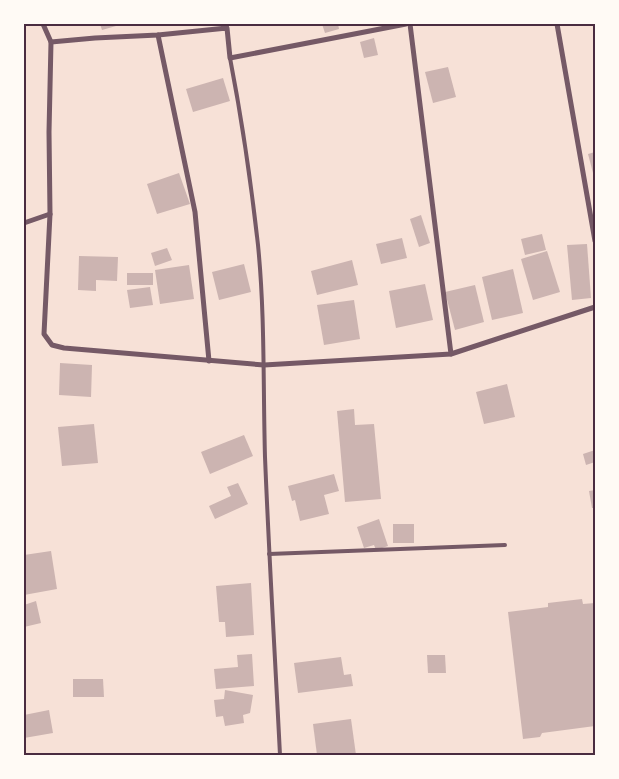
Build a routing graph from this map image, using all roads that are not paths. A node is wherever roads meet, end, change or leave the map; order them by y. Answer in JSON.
{"nodes":[{"id":1,"x":43,"y":24,"type":"edge"},
{"id":2,"x":406,"y":24,"type":"edge"},
{"id":3,"x":410,"y":24,"type":"edge"},
{"id":4,"x":557,"y":24,"type":"edge"},
{"id":5,"x":158,"y":35,"type":"junction"},
{"id":6,"x":51,"y":42,"type":"junction"},
{"id":7,"x":230,"y":58,"type":"junction"},
{"id":8,"x":50,"y":214,"type":"junction"},
{"id":9,"x":24,"y":223,"type":"edge"},
{"id":10,"x":595,"y":241,"type":"edge"},
{"id":11,"x":595,"y":307,"type":"edge"},
{"id":12,"x":450,"y":354,"type":"junction"},
{"id":13,"x":209,"y":361,"type":"junction"},
{"id":14,"x":264,"y":365,"type":"junction"},
{"id":15,"x":505,"y":546,"type":"dead end"},
{"id":16,"x":269,"y":554,"type":"junction"},
{"id":17,"x":280,"y":755,"type":"edge"}],
"edges":[{"from":1,"to":6,"type":"street"},
{"from":2,"to":7,"type":"street"},
{"from":3,"to":12,"type":"street"},
{"from":4,"to":10,"type":"street"},
{"from":5,"to":6,"type":"street"},
{"from":5,"to":7,"type":"street"},
{"from":5,"to":13,"type":"street"},
{"from":6,"to":8,"type":"street"},
{"from":7,"to":14,"type":"lane"},
{"from":8,"to":9,"type":"street"},
{"from":8,"to":13,"type":"street"},
{"from":11,"to":12,"type":"street"},
{"from":12,"to":14,"type":"street"},
{"from":13,"to":14,"type":"street"},
{"from":14,"to":16,"type":"lane"},
{"from":15,"to":16,"type":"lane"},
{"from":16,"to":17,"type":"lane"}]}
